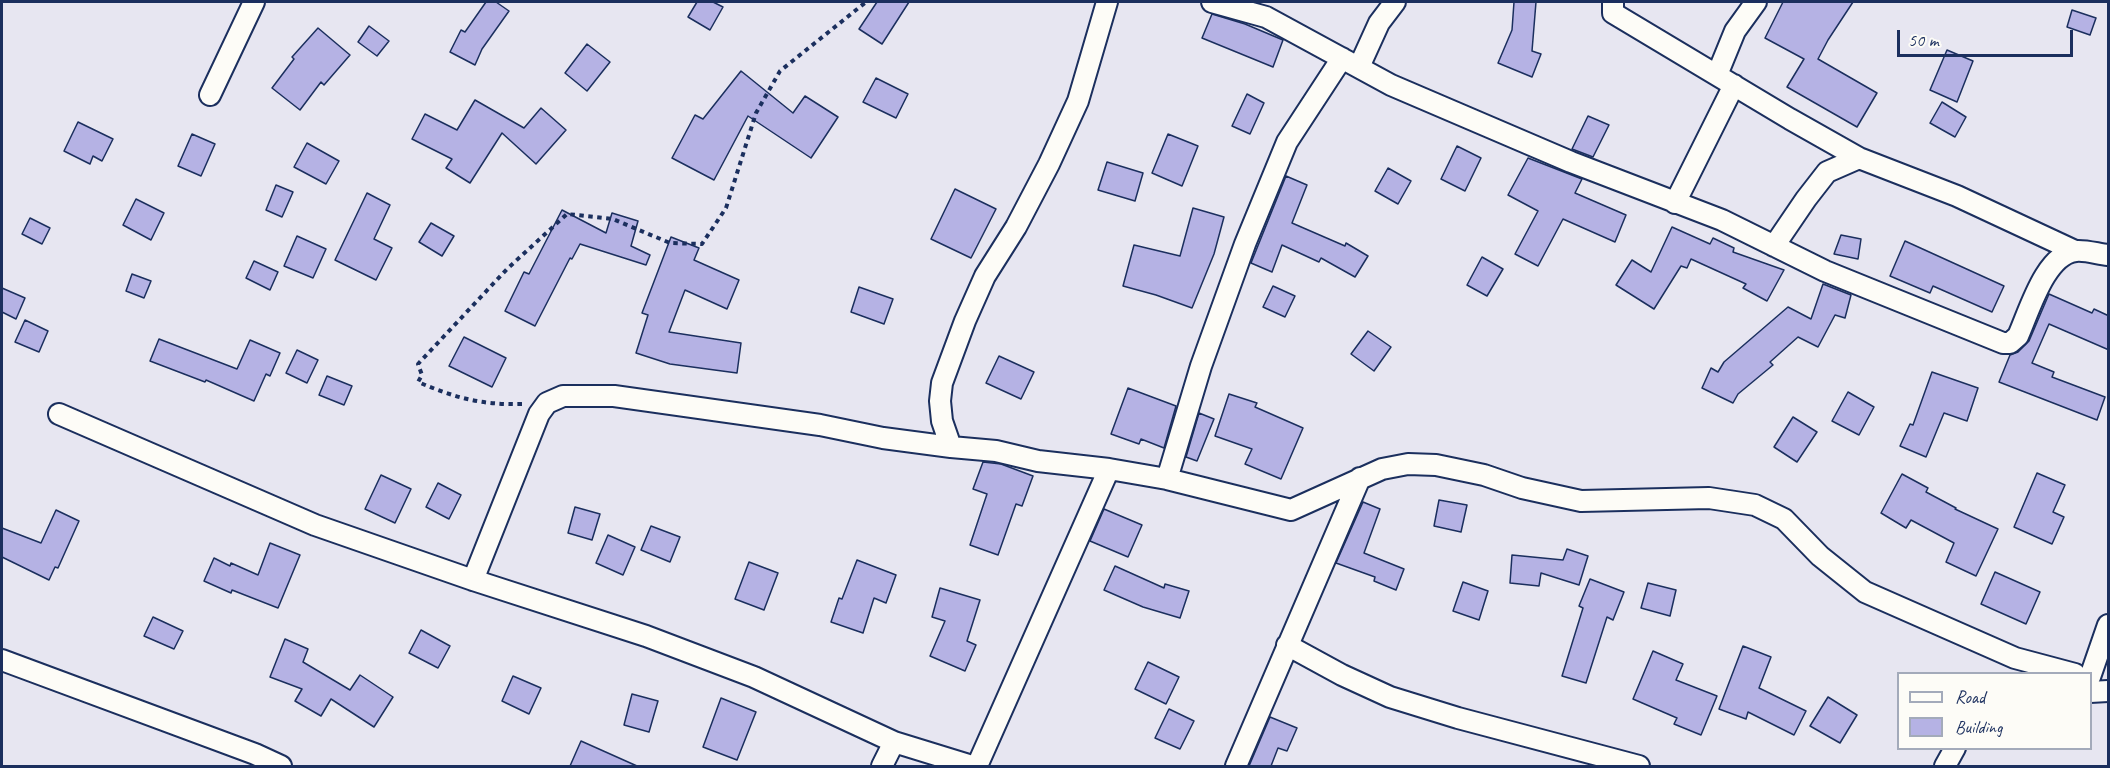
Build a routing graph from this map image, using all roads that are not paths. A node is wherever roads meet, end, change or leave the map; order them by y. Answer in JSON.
{"nodes":[{"id":1,"x":254,"y":2,"type":"edge"},
{"id":2,"x":1107,"y":2,"type":"edge"},
{"id":3,"x":1212,"y":2,"type":"edge"},
{"id":4,"x":1395,"y":2,"type":"edge"},
{"id":5,"x":1613,"y":2,"type":"edge"},
{"id":6,"x":1756,"y":2,"type":"edge"},
{"id":7,"x":1270,"y":9,"type":"edge"},
{"id":8,"x":1350,"y":62,"type":"junction"},
{"id":9,"x":1717,"y":75,"type":"junction"},
{"id":10,"x":1734,"y":85,"type":"junction"},
{"id":11,"x":210,"y":95,"type":"dead end"},
{"id":12,"x":1859,"y":158,"type":"junction"},
{"id":13,"x":1675,"y":203,"type":"junction"},
{"id":14,"x":1774,"y":246,"type":"junction"},
{"id":15,"x":2075,"y":251,"type":"junction"},
{"id":16,"x":2109,"y":255,"type":"edge"},
{"id":17,"x":59,"y":414,"type":"dead end"},
{"id":18,"x":951,"y":447,"type":"junction"},
{"id":19,"x":1109,"y":469,"type":"junction"},
{"id":20,"x":1360,"y":478,"type":"junction"},
{"id":21,"x":1167,"y":479,"type":"junction"},
{"id":22,"x":473,"y":580,"type":"junction"},
{"id":23,"x":2109,"y":625,"type":"edge"},
{"id":24,"x":1287,"y":645,"type":"junction"},
{"id":25,"x":2,"y":660,"type":"edge"},
{"id":26,"x":2068,"y":672,"type":"edge"},
{"id":27,"x":2092,"y":674,"type":"edge"},
{"id":28,"x":2092,"y":677,"type":"edge"},
{"id":29,"x":2109,"y":683,"type":"edge"},
{"id":30,"x":2109,"y":691,"type":"edge"},
{"id":31,"x":2092,"y":692,"type":"edge"},
{"id":32,"x":894,"y":742,"type":"junction"},
{"id":33,"x":1954,"y":750,"type":"edge"},
{"id":34,"x":281,"y":766,"type":"edge"},
{"id":35,"x":882,"y":766,"type":"edge"},
{"id":36,"x":972,"y":766,"type":"edge"},
{"id":37,"x":977,"y":766,"type":"edge"},
{"id":38,"x":1236,"y":766,"type":"edge"},
{"id":39,"x":1639,"y":766,"type":"edge"},
{"id":40,"x":1945,"y":766,"type":"edge"}],
"edges":[{"from":1,"to":11,"type":"street"},
{"from":2,"to":18,"type":"street"},
{"from":3,"to":7,"type":"street"},
{"from":4,"to":8,"type":"street"},
{"from":5,"to":9,"type":"street"},
{"from":6,"to":9,"type":"street"},
{"from":7,"to":8,"type":"street"},
{"from":8,"to":13,"type":"street"},
{"from":8,"to":21,"type":"street"},
{"from":9,"to":10,"type":"street"},
{"from":10,"to":12,"type":"street"},
{"from":10,"to":13,"type":"street"},
{"from":12,"to":14,"type":"street"},
{"from":12,"to":15,"type":"street"},
{"from":13,"to":14,"type":"street"},
{"from":14,"to":15,"type":"street"},
{"from":15,"to":16,"type":"street"},
{"from":17,"to":22,"type":"street"},
{"from":18,"to":19,"type":"street"},
{"from":18,"to":22,"type":"street"},
{"from":19,"to":21,"type":"street"},
{"from":19,"to":37,"type":"street"},
{"from":20,"to":21,"type":"street"},
{"from":20,"to":24,"type":"street"},
{"from":20,"to":26,"type":"street"},
{"from":22,"to":32,"type":"street"},
{"from":23,"to":27,"type":"street"},
{"from":24,"to":38,"type":"street"},
{"from":24,"to":39,"type":"street"},
{"from":25,"to":34,"type":"street"},
{"from":28,"to":29,"type":"street"},
{"from":30,"to":31,"type":"street"},
{"from":32,"to":35,"type":"street"},
{"from":32,"to":36,"type":"street"},
{"from":33,"to":40,"type":"street"}]}
